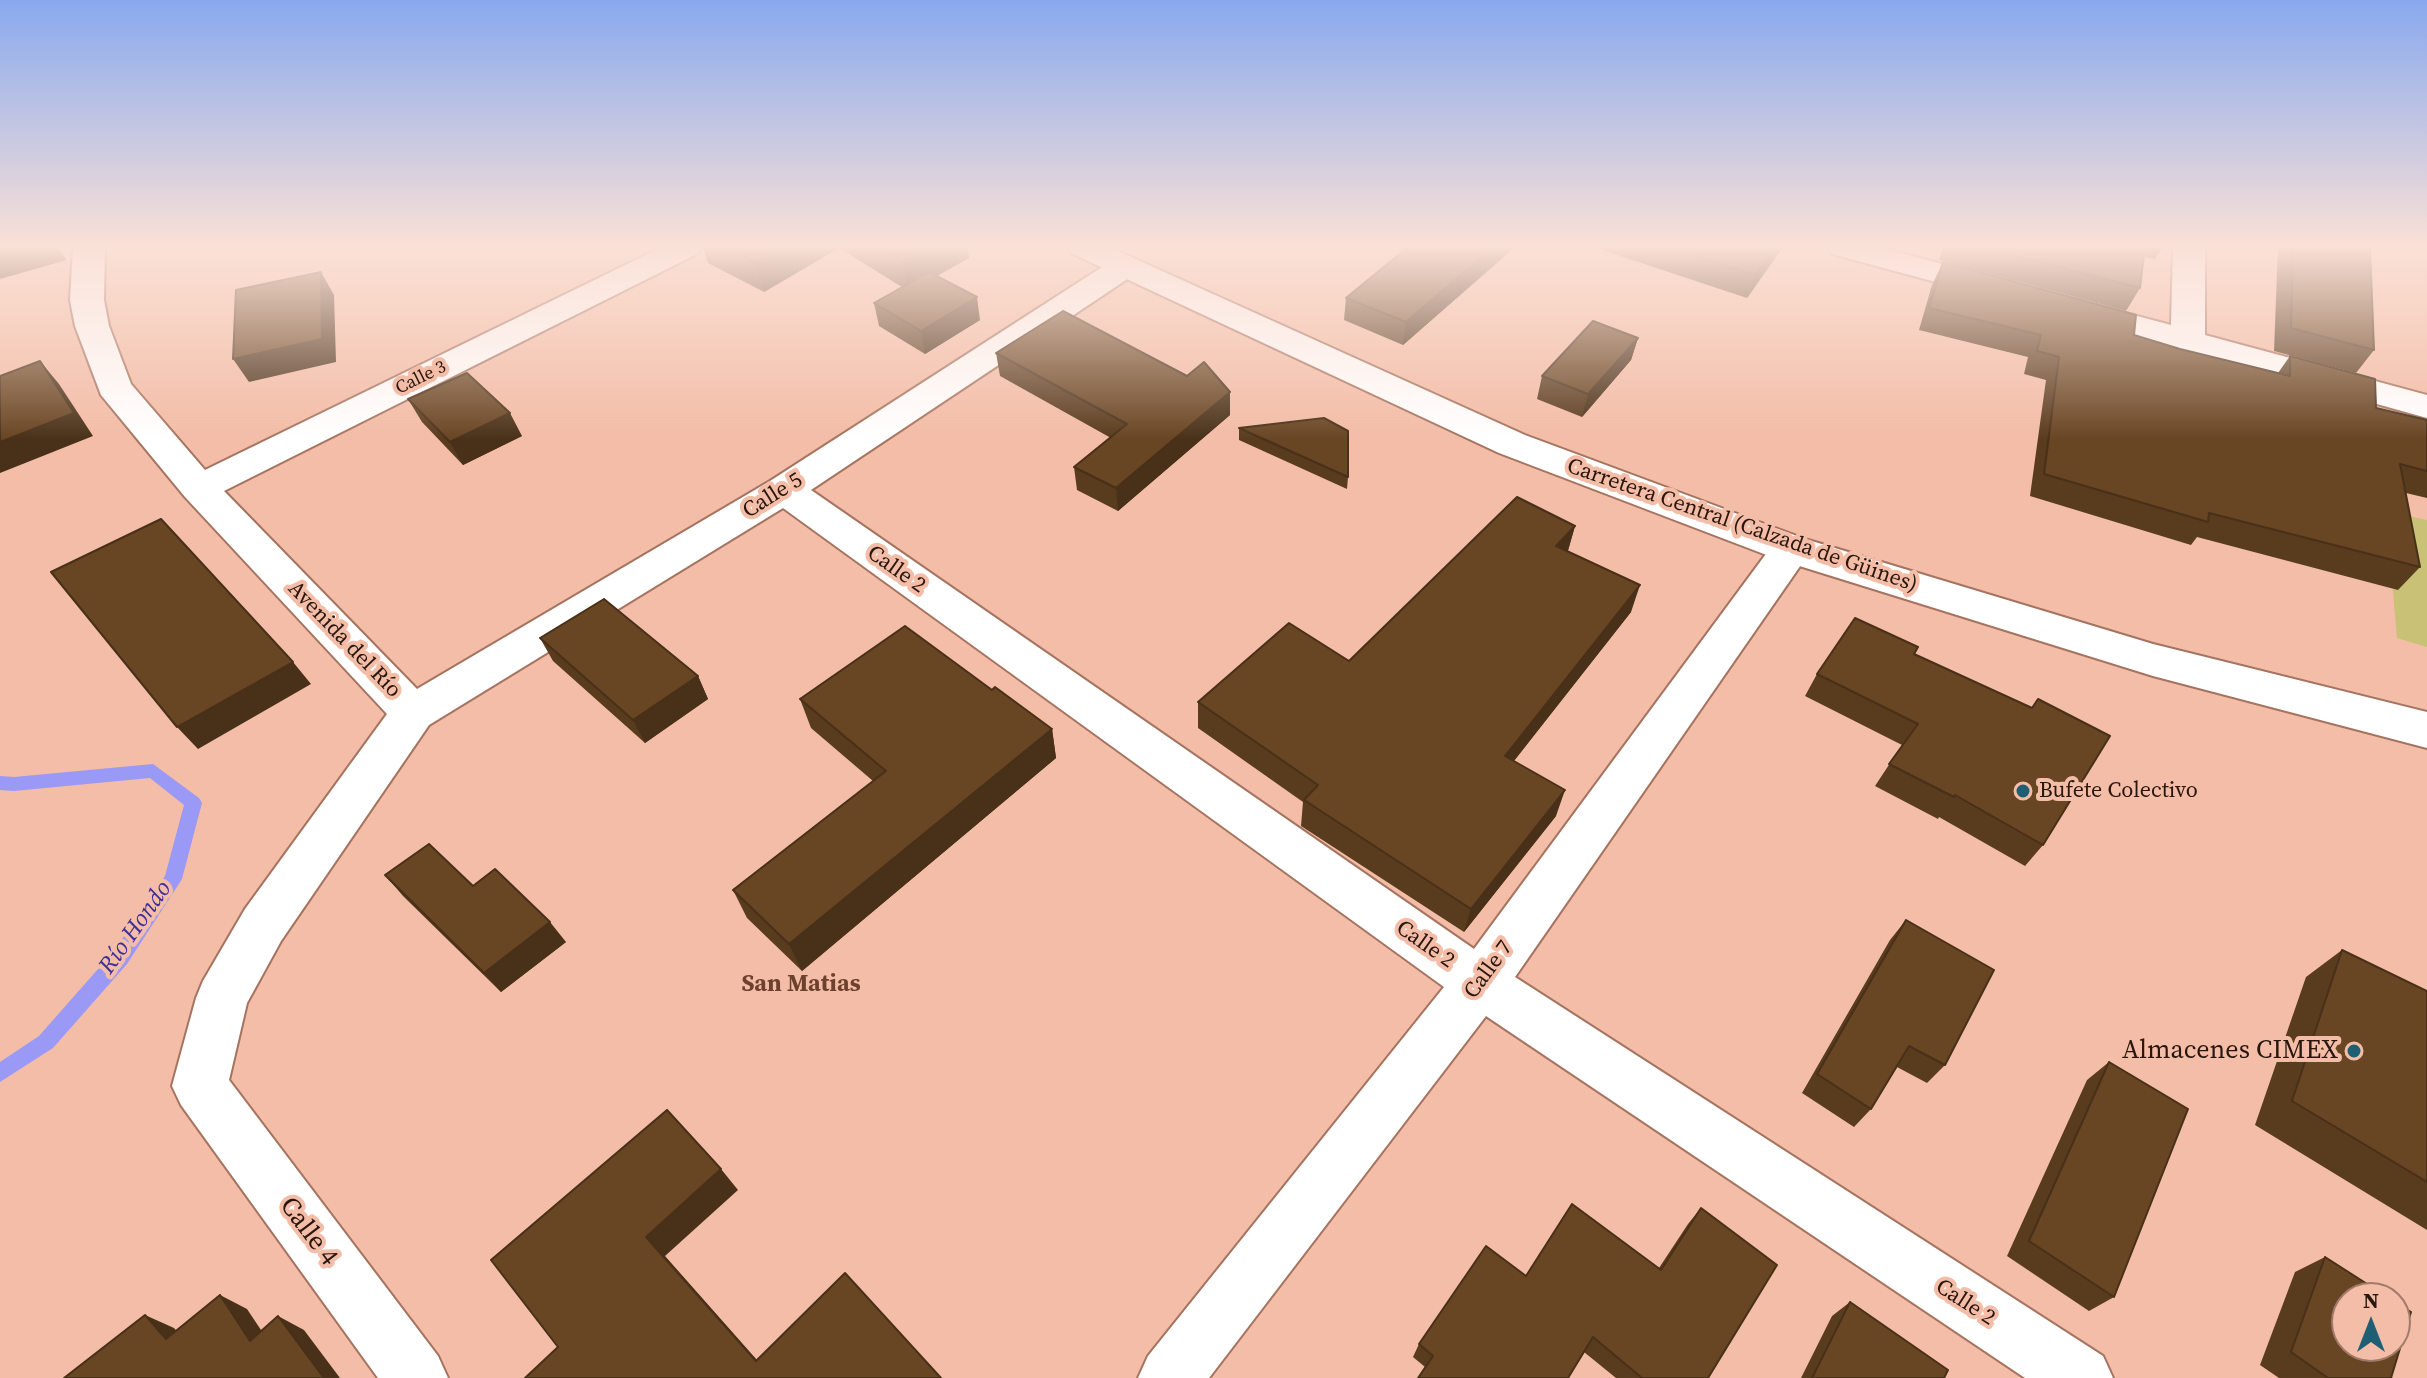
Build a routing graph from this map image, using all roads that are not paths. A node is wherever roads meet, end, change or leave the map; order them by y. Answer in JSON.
{"nodes":[{"id":1,"x":89,"y":311,"type":"edge"},
{"id":2,"x":556,"y":311,"type":"edge"},
{"id":3,"x":1056,"y":311,"type":"edge"},
{"id":4,"x":1221,"y":311,"type":"edge"},
{"id":5,"x":2079,"y":311,"type":"edge"},
{"id":6,"x":2188,"y":311,"type":"edge"},
{"id":7,"x":2188,"y":341,"type":"junction"},
{"id":8,"x":2427,"y":407,"type":"edge"},
{"id":9,"x":199,"y":488,"type":"junction"},
{"id":10,"x":784,"y":490,"type":"junction"},
{"id":11,"x":1791,"y":549,"type":"junction"},
{"id":12,"x":413,"y":713,"type":"junction"},
{"id":13,"x":2427,"y":730,"type":"edge"},
{"id":14,"x":1480,"y":983,"type":"junction"},
{"id":15,"x":200,"y":1086,"type":"joint"},
{"id":16,"x":416,"y":1378,"type":"edge"},
{"id":17,"x":1170,"y":1378,"type":"edge"},
{"id":18,"x":2081,"y":1378,"type":"edge"}],
"edges":[{"from":1,"to":9,"type":"street","name":"Avenida del Río"},
{"from":2,"to":9,"type":"street","name":"Calle 3"},
{"from":3,"to":10,"type":"street","name":"Calle 5"},
{"from":4,"to":11,"type":"street","name":"Carretera Central (Calzada de Güines)"},
{"from":5,"to":7,"type":"street"},
{"from":6,"to":7,"type":"street"},
{"from":7,"to":8,"type":"street"},
{"from":9,"to":12,"type":"street","name":"Avenida del Río"},
{"from":10,"to":12,"type":"street","name":"Calle 5"},
{"from":10,"to":14,"type":"street","name":"Calle 2"},
{"from":11,"to":13,"type":"street","name":"Carretera Central (Calzada de Güines)"},
{"from":11,"to":14,"type":"street","name":"Calle 7"},
{"from":12,"to":15,"type":"street","name":"Avenida del Río"},
{"from":14,"to":17,"type":"street","name":"Calle 7"},
{"from":14,"to":18,"type":"street","name":"Calle 2"},
{"from":15,"to":16,"type":"street","name":"Calle 4"}]}
